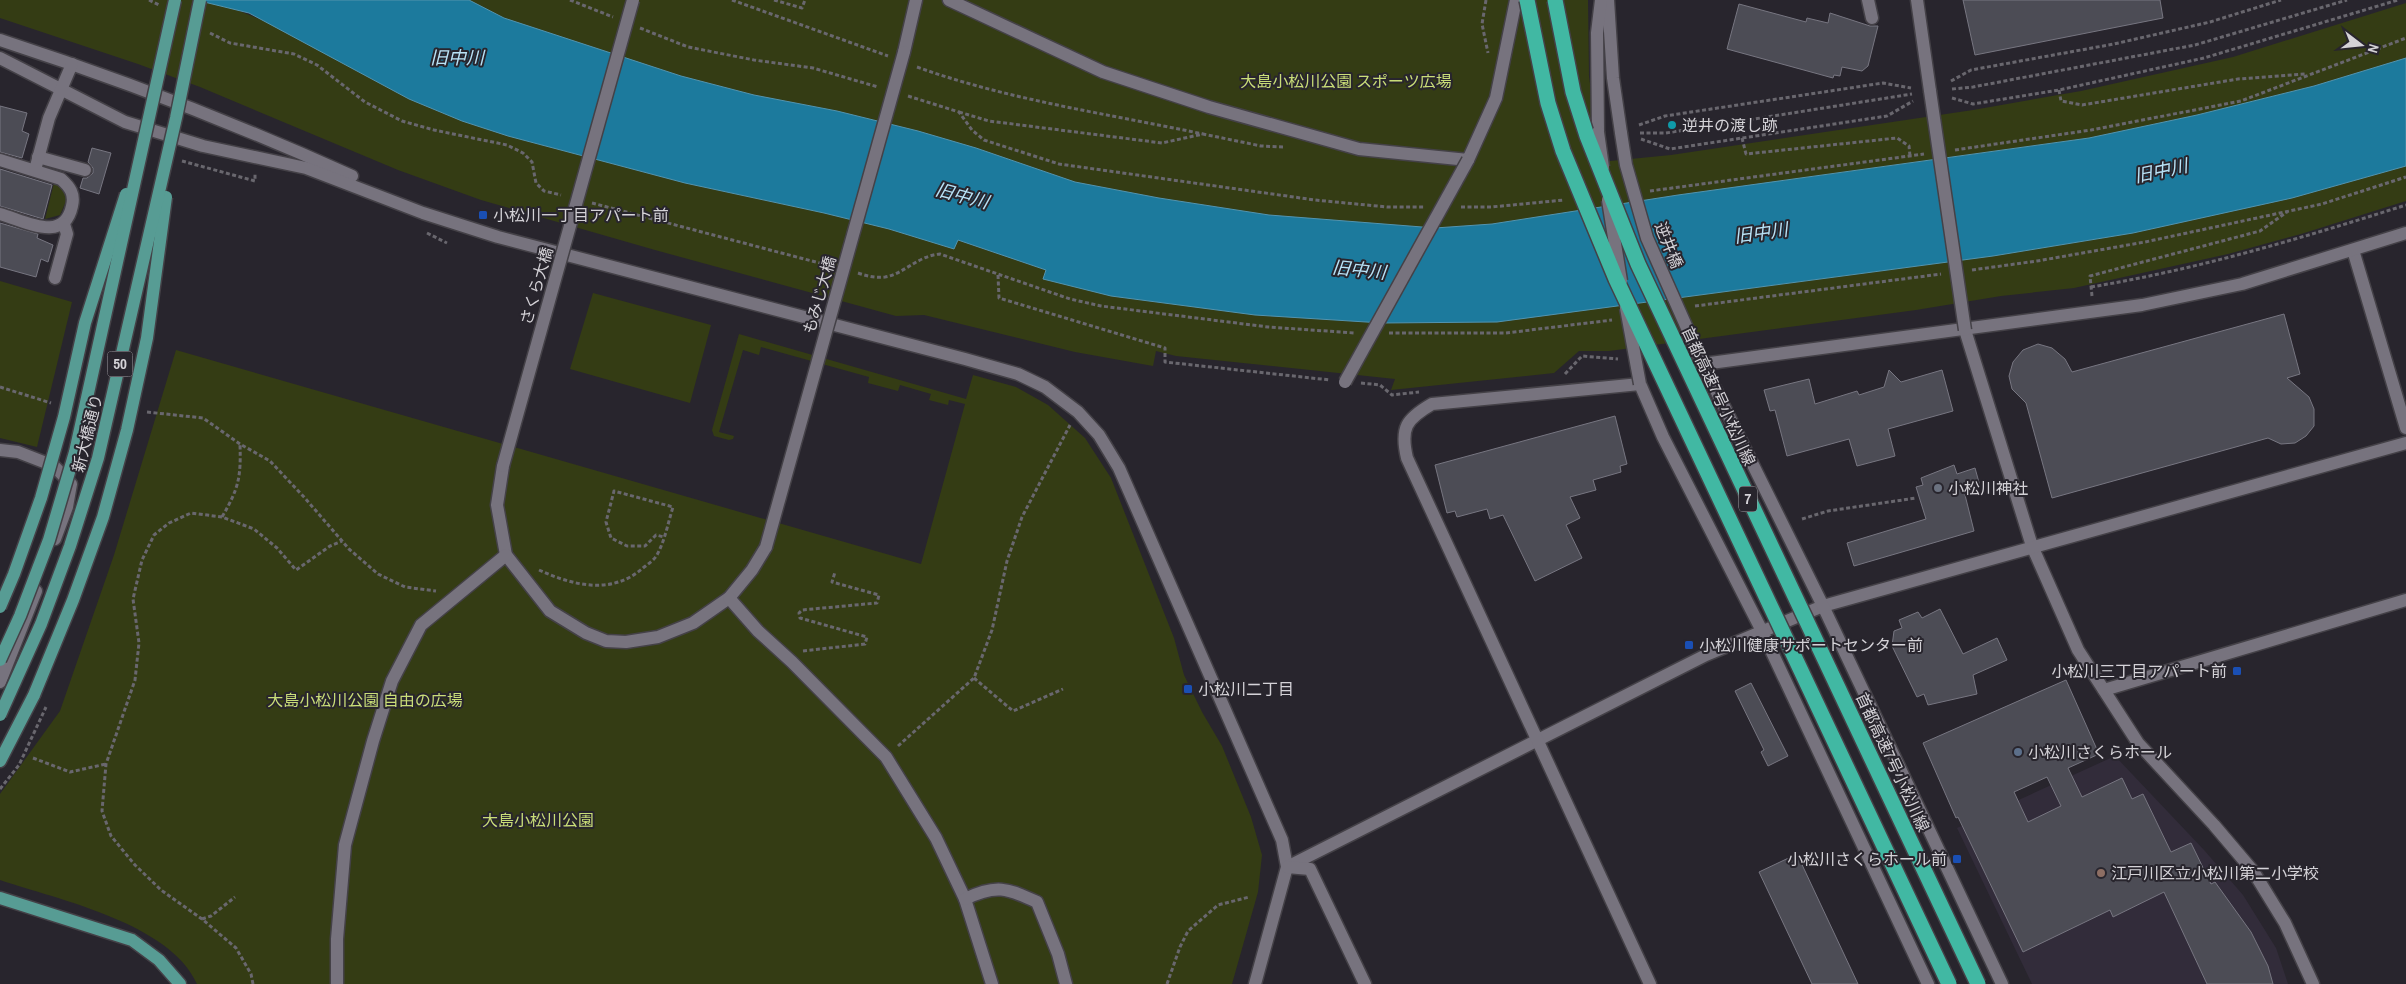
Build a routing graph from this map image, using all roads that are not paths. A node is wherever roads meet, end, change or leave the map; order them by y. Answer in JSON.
{"nodes":[{"id":1,"x":175,"y":0,"type":"edge"},
{"id":2,"x":200,"y":0,"type":"edge"},
{"id":3,"x":633,"y":0,"type":"edge"},
{"id":4,"x":916,"y":0,"type":"edge"},
{"id":5,"x":950,"y":0,"type":"edge"},
{"id":6,"x":1516,"y":0,"type":"edge"},
{"id":7,"x":1527,"y":0,"type":"edge"},
{"id":8,"x":1555,"y":0,"type":"edge"},
{"id":9,"x":1601,"y":0,"type":"edge"},
{"id":10,"x":1608,"y":0,"type":"edge"},
{"id":11,"x":1868,"y":0,"type":"edge"},
{"id":12,"x":1917,"y":0,"type":"edge"},
{"id":13,"x":1872,"y":18,"type":"dead end"},
{"id":14,"x":0,"y":40,"type":"edge"},
{"id":15,"x":0,"y":58,"type":"edge"},
{"id":16,"x":72,"y":64,"type":"junction"},
{"id":17,"x":62,"y":91,"type":"junction"},
{"id":18,"x":151,"y":112,"type":"junction"},
{"id":19,"x":176,"y":118,"type":"junction"},
{"id":20,"x":38,"y":157,"type":"junction"},
{"id":21,"x":0,"y":160,"type":"edge"},
{"id":22,"x":1468,"y":160,"type":"junction"},
{"id":23,"x":35,"y":170,"type":"junction"},
{"id":24,"x":85,"y":170,"type":"dead end"},
{"id":25,"x":423,"y":213,"type":"junction"},
{"id":26,"x":0,"y":214,"type":"edge"},
{"id":27,"x":64,"y":224,"type":"junction"},
{"id":28,"x":2406,"y":233,"type":"edge"},
{"id":29,"x":2353,"y":250,"type":"junction"},
{"id":30,"x":55,"y":278,"type":"dead end"},
{"id":31,"x":1964,"y":330,"type":"junction"},
{"id":32,"x":1703,"y":364,"type":"junction"},
{"id":33,"x":1345,"y":382,"type":"road end"},
{"id":34,"x":1640,"y":384,"type":"junction"},
{"id":35,"x":2406,"y":428,"type":"edge"},
{"id":36,"x":2406,"y":443,"type":"edge"},
{"id":37,"x":0,"y":450,"type":"edge"},
{"id":38,"x":2032,"y":546,"type":"junction"},
{"id":39,"x":506,"y":555,"type":"junction"},
{"id":40,"x":729,"y":598,"type":"junction"},
{"id":41,"x":2406,"y":600,"type":"edge"},
{"id":42,"x":1823,"y":606,"type":"junction"},
{"id":43,"x":0,"y":607,"type":"edge"},
{"id":44,"x":1762,"y":631,"type":"junction"},
{"id":45,"x":0,"y":660,"type":"edge"},
{"id":46,"x":0,"y":682,"type":"edge"},
{"id":47,"x":2104,"y":690,"type":"junction"},
{"id":48,"x":0,"y":715,"type":"edge"},
{"id":49,"x":1536,"y":741,"type":"junction"},
{"id":50,"x":0,"y":761,"type":"edge"},
{"id":51,"x":1287,"y":867,"type":"junction"},
{"id":52,"x":0,"y":898,"type":"edge"},
{"id":53,"x":965,"y":899,"type":"junction"},
{"id":54,"x":180,"y":984,"type":"edge"},
{"id":55,"x":337,"y":984,"type":"edge"},
{"id":56,"x":992,"y":984,"type":"edge"},
{"id":57,"x":1066,"y":984,"type":"edge"},
{"id":58,"x":1254,"y":984,"type":"edge"},
{"id":59,"x":1365,"y":984,"type":"edge"},
{"id":60,"x":1650,"y":984,"type":"edge"},
{"id":61,"x":1928,"y":984,"type":"edge"},
{"id":62,"x":1949,"y":984,"type":"edge"},
{"id":63,"x":1978,"y":984,"type":"edge"},
{"id":64,"x":2002,"y":984,"type":"edge"},
{"id":65,"x":2313,"y":984,"type":"edge"}],
"edges":[{"from":1,"to":18,"type":"main road","name":"新大橋通り","number":"50","bridge":true},
{"from":2,"to":19,"type":"main road","name":"新大橋通り","number":"50","bridge":true},
{"from":3,"to":39,"type":"street","name":"さくら大橋","bridge":true},
{"from":4,"to":40,"type":"street","name":"もみじ大橋","bridge":true},
{"from":5,"to":22,"type":"street"},
{"from":6,"to":22,"type":"street"},
{"from":7,"to":62,"type":"highway","number":"7","bridge":true},
{"from":8,"to":63,"type":"highway","name":"首都高速7号小松川線","number":"7","bridge":true},
{"from":9,"to":34,"type":"street","bridge":true},
{"from":10,"to":32,"type":"street","name":"逆井橋","bridge":true},
{"from":11,"to":13,"type":"street"},
{"from":12,"to":31,"type":"street","bridge":true},
{"from":14,"to":16,"type":"street"},
{"from":15,"to":17,"type":"street"},
{"from":16,"to":17,"type":"street"},
{"from":16,"to":25,"type":"street"},
{"from":17,"to":20,"type":"street"},
{"from":17,"to":25,"type":"street"},
{"from":18,"to":43,"type":"main road","bridge":true},
{"from":18,"to":45,"type":"main road","name":"新大橋通り","number":"50","bridge":true},
{"from":19,"to":48,"type":"main road","name":"新大橋通り","number":"50","bridge":true},
{"from":19,"to":50,"type":"main road","bridge":true},
{"from":20,"to":23,"type":"street"},
{"from":20,"to":24,"type":"street"},
{"from":21,"to":23,"type":"street"},
{"from":22,"to":33,"type":"street","bridge":true},
{"from":23,"to":27,"type":"street"},
{"from":25,"to":51,"type":"street"},
{"from":26,"to":27,"type":"street"},
{"from":27,"to":30,"type":"street"},
{"from":28,"to":29,"type":"street"},
{"from":29,"to":31,"type":"street"},
{"from":29,"to":35,"type":"street"},
{"from":31,"to":32,"type":"street"},
{"from":31,"to":38,"type":"street"},
{"from":32,"to":42,"type":"street","name":"逆井橋"},
{"from":34,"to":44,"type":"street"},
{"from":34,"to":49,"type":"street"},
{"from":36,"to":38,"type":"street"},
{"from":37,"to":46,"type":"street"},
{"from":38,"to":42,"type":"street"},
{"from":38,"to":47,"type":"street"},
{"from":39,"to":40,"type":"street","name":"もみじ大橋"},
{"from":39,"to":55,"type":"street"},
{"from":40,"to":53,"type":"street"},
{"from":41,"to":47,"type":"street"},
{"from":42,"to":44,"type":"street"},
{"from":42,"to":64,"type":"street","name":"逆井橋"},
{"from":44,"to":49,"type":"street"},
{"from":44,"to":61,"type":"street"},
{"from":47,"to":65,"type":"street"},
{"from":49,"to":51,"type":"street"},
{"from":49,"to":60,"type":"street"},
{"from":51,"to":58,"type":"street"},
{"from":51,"to":59,"type":"street"},
{"from":52,"to":54,"type":"main road"},
{"from":53,"to":56,"type":"street"},
{"from":53,"to":57,"type":"street"}]}
